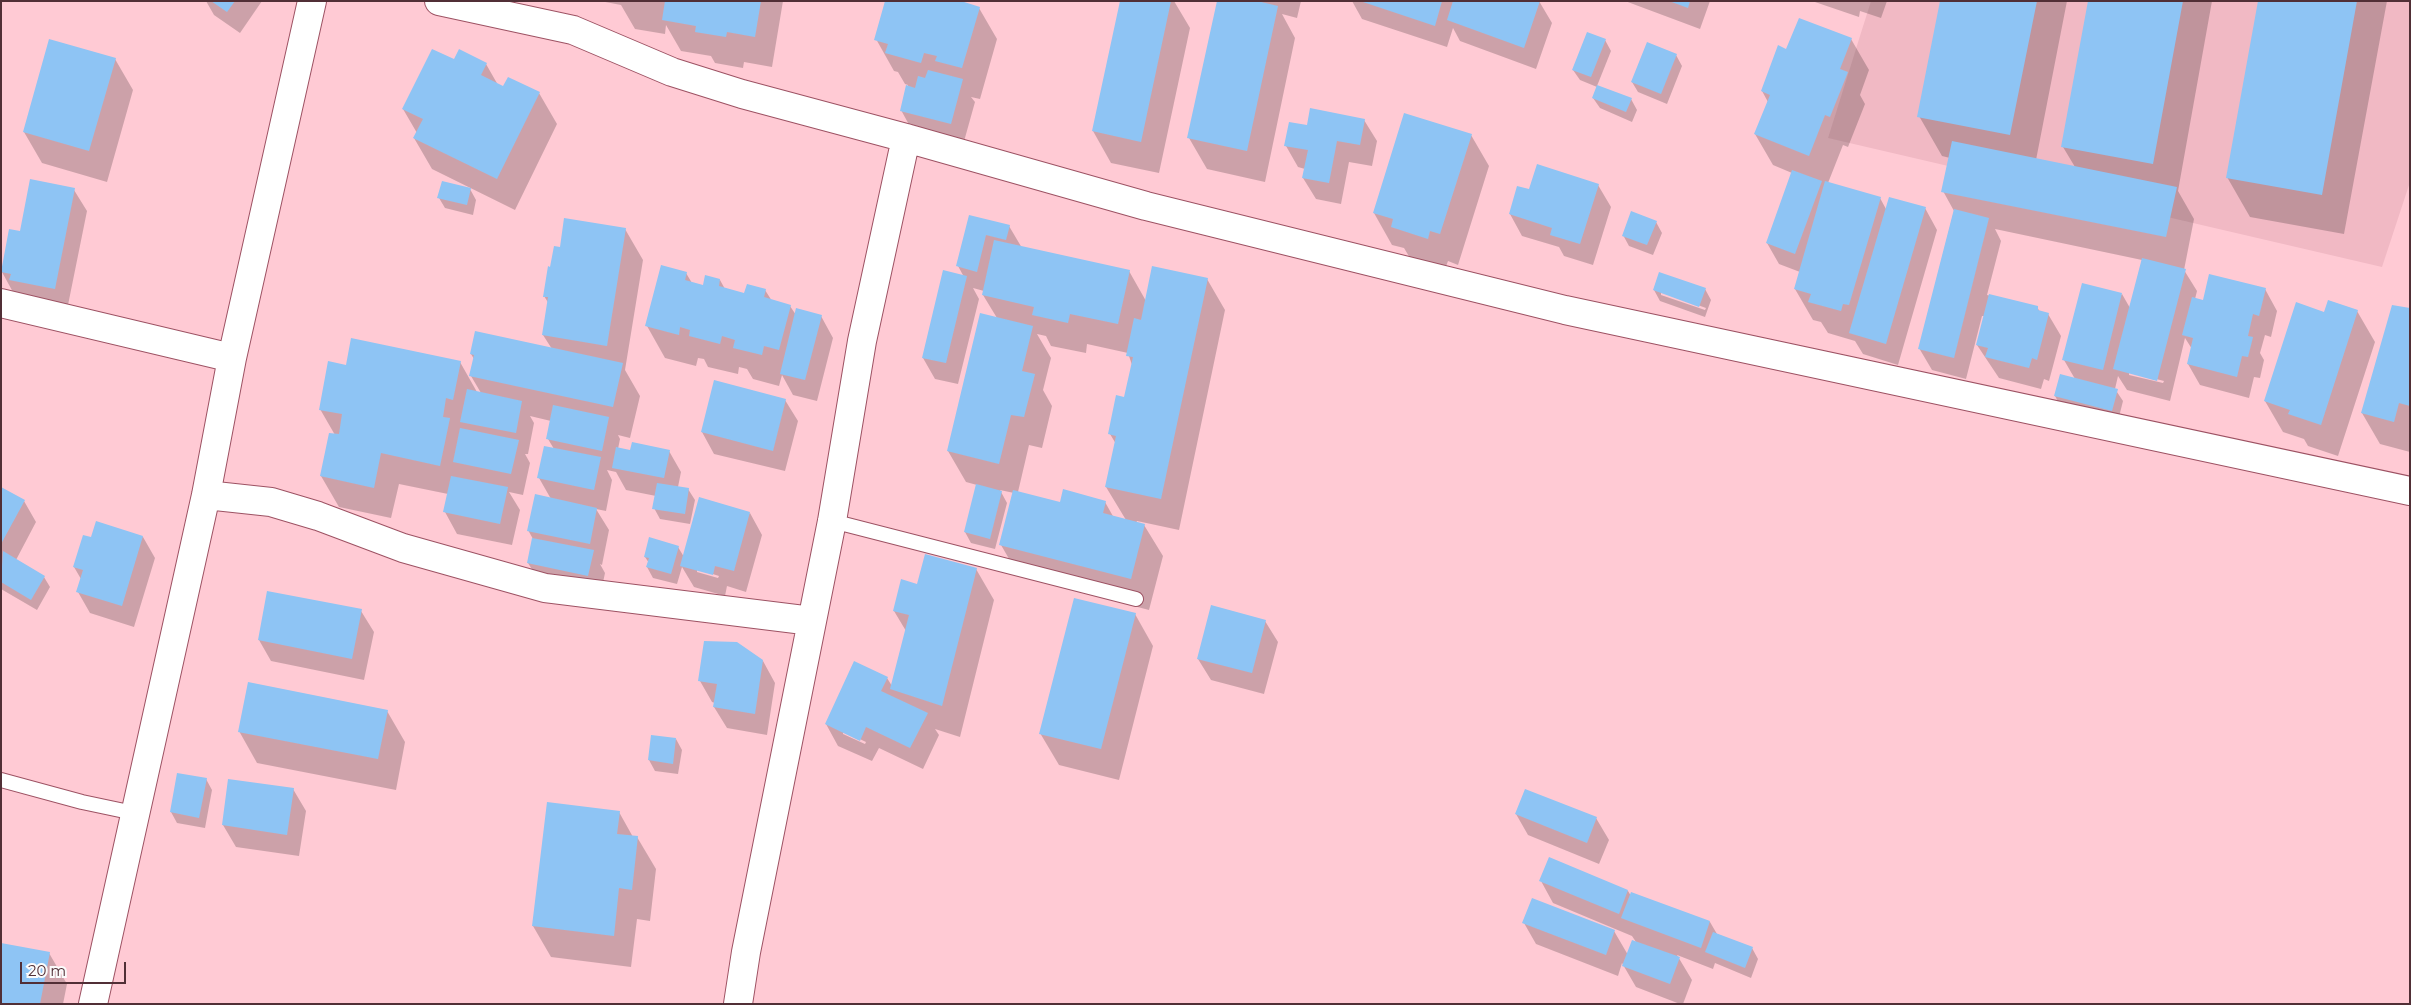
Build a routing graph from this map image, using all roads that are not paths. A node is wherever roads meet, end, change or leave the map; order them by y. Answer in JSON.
{"nodes":[{"id":1,"x":312,"y":1,"type":"edge"},
{"id":2,"x":439,"y":1,"type":"edge"},
{"id":3,"x":906,"y":138,"type":"junction"},
{"id":4,"x":1,"y":303,"type":"edge"},
{"id":5,"x":232,"y":358,"type":"junction"},
{"id":6,"x":2410,"y":491,"type":"edge"},
{"id":7,"x":206,"y":495,"type":"junction"},
{"id":8,"x":832,"y":521,"type":"junction"},
{"id":9,"x":1136,"y":599,"type":"dead end"},
{"id":10,"x":812,"y":621,"type":"junction"},
{"id":11,"x":1,"y":780,"type":"edge"},
{"id":12,"x":134,"y":813,"type":"junction"},
{"id":13,"x":93,"y":1004,"type":"edge"},
{"id":14,"x":738,"y":1004,"type":"edge"}],
"edges":[{"from":1,"to":5,"type":"street"},
{"from":2,"to":3,"type":"street"},
{"from":3,"to":6,"type":"street"},
{"from":3,"to":8,"type":"street"},
{"from":4,"to":5,"type":"street"},
{"from":5,"to":7,"type":"street"},
{"from":7,"to":10,"type":"street"},
{"from":7,"to":12,"type":"street"},
{"from":8,"to":9,"type":"lane"},
{"from":8,"to":10,"type":"street"},
{"from":10,"to":14,"type":"street"},
{"from":11,"to":12,"type":"lane"},
{"from":12,"to":13,"type":"street"}]}
